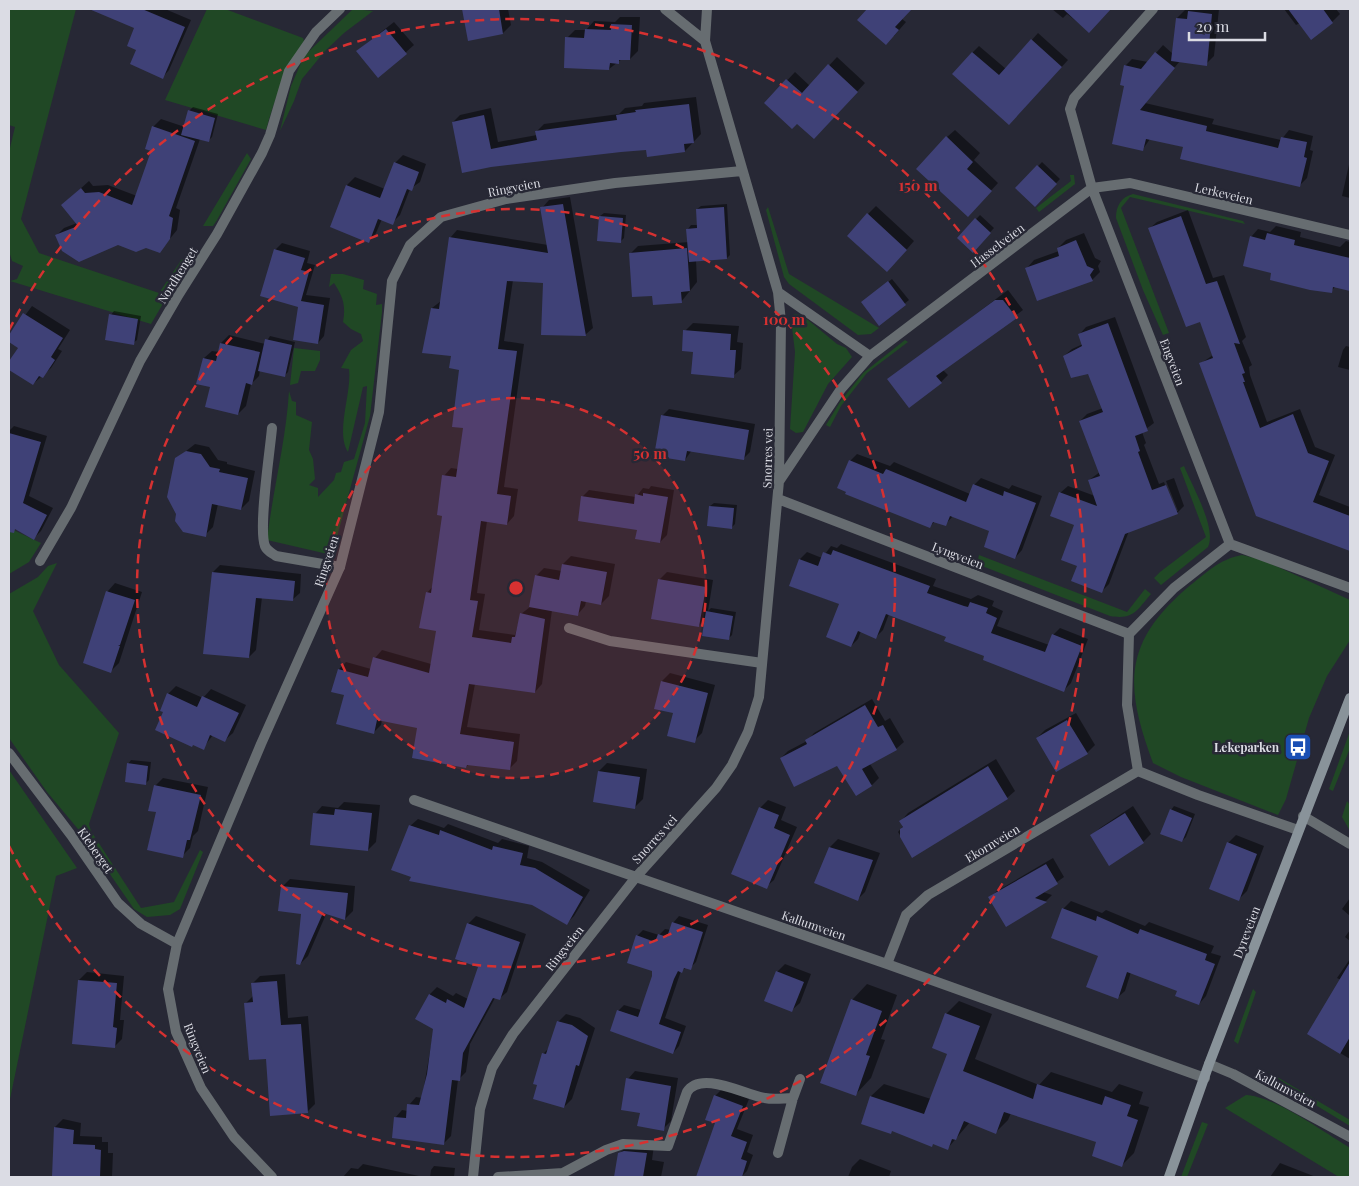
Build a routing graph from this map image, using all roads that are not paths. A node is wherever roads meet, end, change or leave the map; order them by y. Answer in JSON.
{"nodes":[{"id":1,"x":340,"y":9,"type":"edge"},
{"id":2,"x":666,"y":9,"type":"edge"},
{"id":3,"x":708,"y":9,"type":"edge"},
{"id":4,"x":1153,"y":9,"type":"edge"},
{"id":5,"x":705,"y":41,"type":"junction"},
{"id":6,"x":742,"y":171,"type":"junction"},
{"id":7,"x":1092,"y":188,"type":"junction"},
{"id":8,"x":1350,"y":235,"type":"edge"},
{"id":9,"x":778,"y":292,"type":"junction"},
{"id":10,"x":870,"y":356,"type":"junction"},
{"id":11,"x":272,"y":428,"type":"dead end"},
{"id":12,"x":779,"y":481,"type":"junction"},
{"id":13,"x":778,"y":499,"type":"junction"},
{"id":14,"x":1230,"y":544,"type":"junction"},
{"id":15,"x":40,"y":561,"type":"dead end"},
{"id":16,"x":340,"y":567,"type":"junction"},
{"id":17,"x":1350,"y":588,"type":"edge"},
{"id":18,"x":569,"y":628,"type":"dead end"},
{"id":19,"x":1129,"y":634,"type":"junction"},
{"id":20,"x":762,"y":663,"type":"junction"},
{"id":21,"x":1350,"y":698,"type":"edge"},
{"id":22,"x":9,"y":753,"type":"edge"},
{"id":23,"x":1138,"y":771,"type":"junction"},
{"id":24,"x":414,"y":800,"type":"dead end"},
{"id":25,"x":1303,"y":816,"type":"junction"},
{"id":26,"x":1298,"y":830,"type":"junction"},
{"id":27,"x":1350,"y":844,"type":"edge"},
{"id":28,"x":636,"y":877,"type":"junction"},
{"id":29,"x":177,"y":944,"type":"junction"},
{"id":30,"x":887,"y":964,"type":"junction"},
{"id":31,"x":1209,"y":1064,"type":"junction"},
{"id":32,"x":1205,"y":1078,"type":"junction"},
{"id":33,"x":800,"y":1080,"type":"dead end"},
{"id":34,"x":793,"y":1098,"type":"junction"},
{"id":35,"x":1350,"y":1137,"type":"edge"},
{"id":36,"x":778,"y":1153,"type":"dead end"},
{"id":37,"x":272,"y":1177,"type":"edge"},
{"id":38,"x":473,"y":1177,"type":"edge"},
{"id":39,"x":498,"y":1177,"type":"edge"},
{"id":40,"x":1169,"y":1177,"type":"edge"}],
"edges":[{"from":1,"to":15,"type":"street","name":"Nordhenget"},
{"from":2,"to":5,"type":"street"},
{"from":3,"to":5,"type":"street","name":"Snorres vei"},
{"from":4,"to":7,"type":"street"},
{"from":5,"to":6,"type":"street","name":"Snorres vei"},
{"from":6,"to":9,"type":"street","name":"Snorres vei"},
{"from":6,"to":16,"type":"street","name":"Ringveien"},
{"from":7,"to":8,"type":"street","name":"Lerkeveien"},
{"from":7,"to":10,"type":"street","name":"Hasselveien"},
{"from":7,"to":14,"type":"street","name":"Engveien"},
{"from":9,"to":10,"type":"street"},
{"from":9,"to":12,"type":"street","name":"Snorres vei"},
{"from":10,"to":12,"type":"street","name":"Hasselveien"},
{"from":11,"to":16,"type":"street"},
{"from":12,"to":13,"type":"street","name":"Snorres vei"},
{"from":13,"to":19,"type":"street","name":"Lyngveien"},
{"from":13,"to":20,"type":"street","name":"Snorres vei"},
{"from":14,"to":17,"type":"street"},
{"from":14,"to":19,"type":"street"},
{"from":16,"to":29,"type":"street","name":"Ringveien"},
{"from":18,"to":20,"type":"street"},
{"from":19,"to":23,"type":"street"},
{"from":20,"to":28,"type":"street","name":"Snorres vei"},
{"from":21,"to":25,"type":"main road","name":"Dyreveien"},
{"from":22,"to":29,"type":"street","name":"Kleberget"},
{"from":23,"to":26,"type":"street"},
{"from":23,"to":30,"type":"street","name":"Ekornveien"},
{"from":24,"to":28,"type":"street","name":"Kallumveien"},
{"from":25,"to":26,"type":"main road","name":"Dyreveien"},
{"from":25,"to":27,"type":"street"},
{"from":26,"to":31,"type":"main road","name":"Dyreveien"},
{"from":28,"to":30,"type":"street","name":"Kallumveien"},
{"from":28,"to":38,"type":"street","name":"Ringveien"},
{"from":29,"to":37,"type":"street","name":"Ringveien"},
{"from":30,"to":32,"type":"street","name":"Kallumveien"},
{"from":31,"to":32,"type":"main road","name":"Dyreveien"},
{"from":31,"to":35,"type":"street","name":"Kallumveien"},
{"from":32,"to":40,"type":"main road","name":"Dyreveien"},
{"from":33,"to":34,"type":"street"},
{"from":34,"to":36,"type":"street"},
{"from":34,"to":39,"type":"street"}]}
